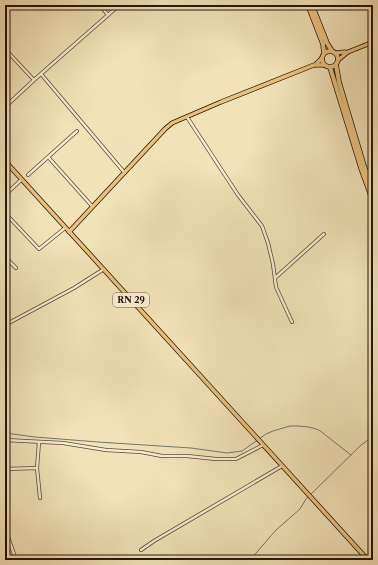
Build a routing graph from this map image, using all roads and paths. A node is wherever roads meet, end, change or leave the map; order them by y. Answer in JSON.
{"nodes":[{"id":1,"x":100,"y":5,"type":"edge"},
{"id":2,"x":119,"y":5,"type":"edge"},
{"id":3,"x":308,"y":5,"type":"edge"},
{"id":4,"x":312,"y":5,"type":"edge"},
{"id":5,"x":108,"y":15,"type":"junction"},
{"id":6,"x":373,"y":42,"type":"edge"},
{"id":7,"x":5,"y":50,"type":"edge"},
{"id":8,"x":334,"y":52,"type":"junction"},
{"id":9,"x":348,"y":52,"type":"junction"},
{"id":10,"x":8,"y":53,"type":"junction"},
{"id":11,"x":5,"y":56,"type":"edge"},
{"id":12,"x":323,"y":56,"type":"junction"},
{"id":13,"x":338,"y":60,"type":"junction"},
{"id":14,"x":314,"y":65,"type":"junction"},
{"id":15,"x":324,"y":65,"type":"junction"},
{"id":16,"x":336,"y":65,"type":"junction"},
{"id":17,"x":330,"y":67,"type":"junction"},
{"id":18,"x":41,"y":74,"type":"junction"},
{"id":19,"x":34,"y":80,"type":"junction"},
{"id":20,"x":5,"y":108,"type":"edge"},
{"id":21,"x":186,"y":117,"type":"junction"},
{"id":22,"x":77,"y":131,"type":"dead end"},
{"id":23,"x":49,"y":158,"type":"junction"},
{"id":24,"x":5,"y":161,"type":"edge"},
{"id":25,"x":124,"y":172,"type":"junction"},
{"id":26,"x":28,"y":175,"type":"dead end"},
{"id":27,"x":22,"y":179,"type":"junction"},
{"id":28,"x":372,"y":185,"type":"edge"},
{"id":29,"x":373,"y":190,"type":"edge"},
{"id":30,"x":5,"y":195,"type":"edge"},
{"id":31,"x":373,"y":201,"type":"edge"},
{"id":32,"x":92,"y":206,"type":"junction"},
{"id":33,"x":5,"y":213,"type":"edge"},
{"id":34,"x":65,"y":228,"type":"junction"},
{"id":35,"x":69,"y":232,"type":"junction"},
{"id":36,"x":324,"y":234,"type":"dead end"},
{"id":37,"x":5,"y":257,"type":"edge"},
{"id":38,"x":6,"y":261,"type":"edge"},
{"id":39,"x":16,"y":268,"type":"dead end"},
{"id":40,"x":104,"y":269,"type":"junction"},
{"id":41,"x":275,"y":279,"type":"junction"},
{"id":42,"x":292,"y":322,"type":"dead end"},
{"id":43,"x":5,"y":325,"type":"edge"},
{"id":44,"x":5,"y":440,"type":"edge"},
{"id":45,"x":39,"y":442,"type":"junction"},
{"id":46,"x":260,"y":442,"type":"junction"},
{"id":47,"x":282,"y":466,"type":"junction"},
{"id":48,"x":37,"y":468,"type":"junction"},
{"id":49,"x":5,"y":469,"type":"edge"},
{"id":50,"x":40,"y":498,"type":"dead end"},
{"id":51,"x":5,"y":518,"type":"edge"},
{"id":52,"x":8,"y":537,"type":"junction"},
{"id":53,"x":5,"y":539,"type":"edge"},
{"id":54,"x":141,"y":550,"type":"dead end"},
{"id":55,"x":15,"y":559,"type":"edge"},
{"id":56,"x":368,"y":560,"type":"edge"}],
"edges":[{"from":1,"to":5,"type":"street"},
{"from":2,"to":5,"type":"street"},
{"from":3,"to":12,"type":"highway"},
{"from":4,"to":8,"type":"highway"},
{"from":5,"to":18,"type":"street"},
{"from":6,"to":9,"type":"main road"},
{"from":7,"to":10,"type":"street"},
{"from":8,"to":9,"type":"main road"},
{"from":8,"to":12,"type":"highway"},
{"from":8,"to":13,"type":"highway"},
{"from":9,"to":13,"type":"main road"},
{"from":10,"to":11,"type":"street"},
{"from":10,"to":19,"type":"street"},
{"from":12,"to":14,"type":"main road"},
{"from":12,"to":15,"type":"highway"},
{"from":13,"to":16,"type":"highway"},
{"from":14,"to":15,"type":"main road"},
{"from":14,"to":21,"type":"main road"},
{"from":15,"to":17,"type":"highway"},
{"from":16,"to":17,"type":"highway"},
{"from":16,"to":28,"type":"highway"},
{"from":17,"to":31,"type":"highway"},
{"from":18,"to":19,"type":"street"},
{"from":18,"to":25,"type":"street"},
{"from":19,"to":20,"type":"street"},
{"from":21,"to":25,"type":"main road"},
{"from":21,"to":41,"type":"street"},
{"from":22,"to":23,"type":"street"},
{"from":23,"to":26,"type":"street"},
{"from":23,"to":32,"type":"street"},
{"from":24,"to":27,"type":"main road","number":"RN 29"},
{"from":25,"to":32,"type":"main road"},
{"from":27,"to":30,"type":"street"},
{"from":27,"to":34,"type":"main road","number":"RN 29"},
{"from":28,"to":29,"type":"highway"},
{"from":32,"to":35,"type":"main road"},
{"from":33,"to":34,"type":"street"},
{"from":34,"to":35,"type":"main road","number":"RN 29"},
{"from":35,"to":40,"type":"main road","number":"RN 29"},
{"from":36,"to":41,"type":"street"},
{"from":37,"to":38,"type":"street"},
{"from":38,"to":39,"type":"street"},
{"from":40,"to":43,"type":"street"},
{"from":40,"to":46,"type":"main road","number":"RN 29"},
{"from":41,"to":42,"type":"street"},
{"from":44,"to":45,"type":"street"},
{"from":45,"to":46,"type":"street"},
{"from":45,"to":48,"type":"street"},
{"from":46,"to":47,"type":"main road","number":"RN 29"},
{"from":47,"to":54,"type":"street"},
{"from":47,"to":56,"type":"main road","number":"RN 29"},
{"from":48,"to":49,"type":"street"},
{"from":48,"to":50,"type":"street"},
{"from":51,"to":52,"type":"street"},
{"from":52,"to":53,"type":"street"},
{"from":52,"to":55,"type":"street"}]}
